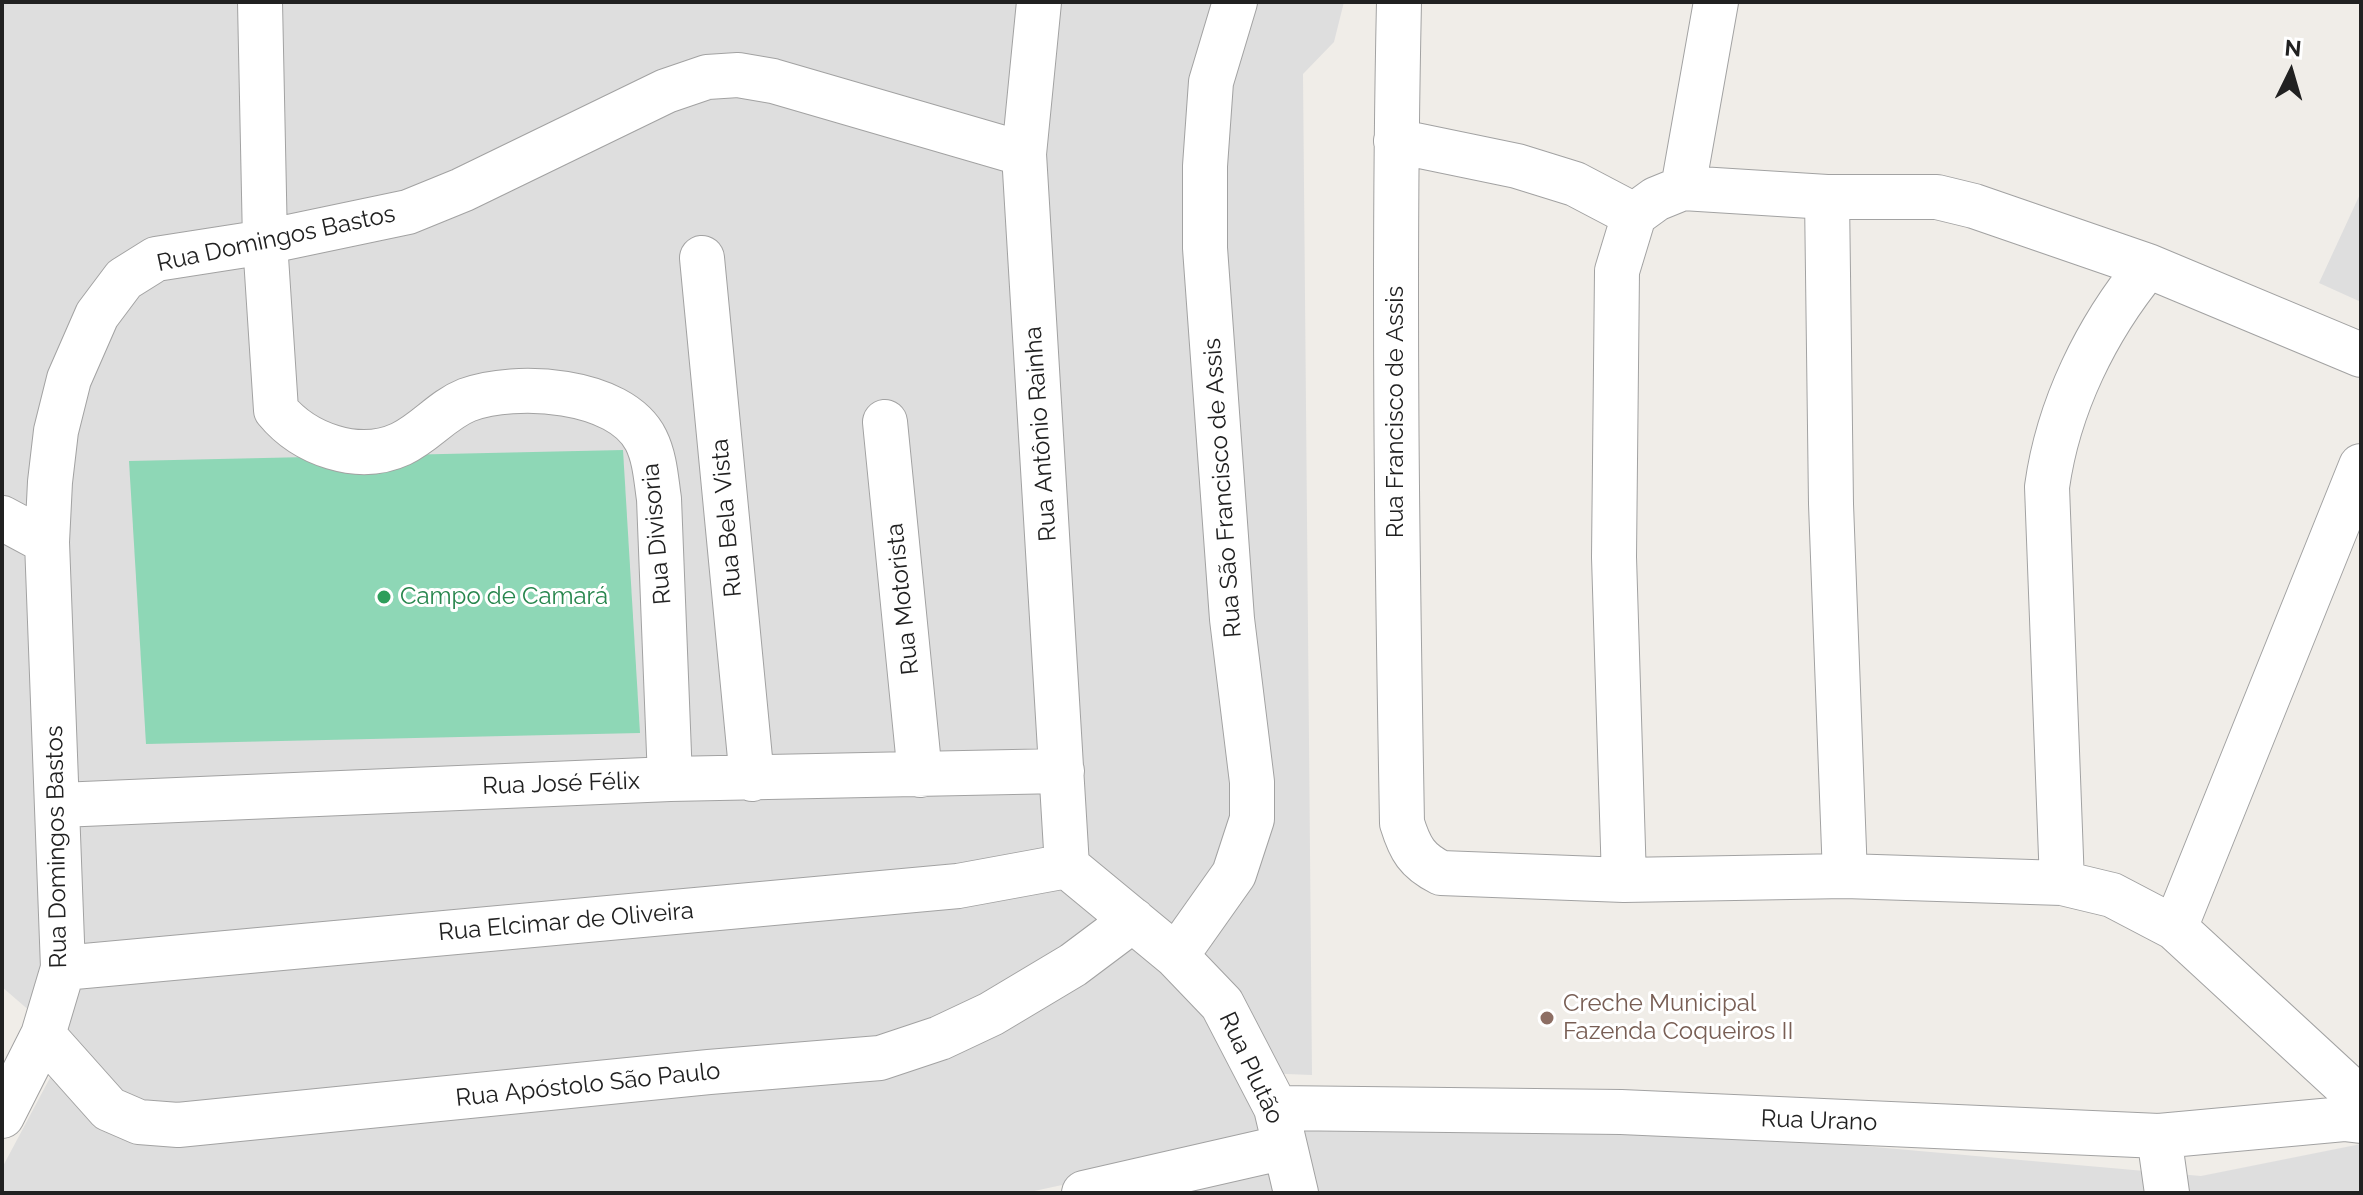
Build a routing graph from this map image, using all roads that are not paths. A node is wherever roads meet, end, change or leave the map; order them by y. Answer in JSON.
{"nodes":[{"id":1,"x":260,"y":2,"type":"edge"},
{"id":2,"x":1039,"y":2,"type":"edge"},
{"id":3,"x":1235,"y":2,"type":"edge"},
{"id":4,"x":1399,"y":2,"type":"edge"},
{"id":5,"x":1716,"y":2,"type":"edge"},
{"id":6,"x":1396,"y":141,"type":"junction"},
{"id":7,"x":1024,"y":154,"type":"junction"},
{"id":8,"x":1683,"y":188,"type":"junction"},
{"id":9,"x":1827,"y":197,"type":"junction"},
{"id":10,"x":1634,"y":215,"type":"junction"},
{"id":11,"x":265,"y":242,"type":"junction"},
{"id":12,"x":702,"y":258,"type":"dead end"},
{"id":13,"x":2148,"y":266,"type":"junction"},
{"id":14,"x":2361,"y":355,"type":"edge"},
{"id":15,"x":885,"y":422,"type":"dead end"},
{"id":16,"x":2361,"y":466,"type":"edge"},
{"id":17,"x":2,"y":518,"type":"edge"},
{"id":18,"x":47,"y":542,"type":"junction"},
{"id":19,"x":1062,"y":771,"type":"junction"},
{"id":20,"x":920,"y":775,"type":"junction"},
{"id":21,"x":670,"y":779,"type":"junction"},
{"id":22,"x":752,"y":779,"type":"junction"},
{"id":23,"x":60,"y":805,"type":"junction"},
{"id":24,"x":1067,"y":866,"type":"junction"},
{"id":25,"x":1845,"y":876,"type":"junction"},
{"id":26,"x":1624,"y":880,"type":"junction"},
{"id":27,"x":2062,"y":883,"type":"junction"},
{"id":28,"x":1133,"y":920,"type":"junction"},
{"id":29,"x":2175,"y":928,"type":"junction"},
{"id":30,"x":1176,"y":956,"type":"junction"},
{"id":31,"x":63,"y":968,"type":"junction"},
{"id":32,"x":43,"y":1035,"type":"junction"},
{"id":33,"x":2355,"y":1104,"type":"edge"},
{"id":34,"x":2,"y":1116,"type":"edge"},
{"id":35,"x":1280,"y":1127,"type":"junction"},
{"id":36,"x":2159,"y":1136,"type":"junction"},
{"id":37,"x":1084,"y":1193,"type":"edge"},
{"id":38,"x":1296,"y":1193,"type":"edge"},
{"id":39,"x":2167,"y":1193,"type":"edge"}],
"edges":[{"from":1,"to":11,"type":"street","name":"Rua Divisoria"},
{"from":2,"to":7,"type":"street","name":"Rua Antônio Rainha"},
{"from":3,"to":30,"type":"street","name":"Rua São Francisco de Assis"},
{"from":4,"to":6,"type":"street","name":"Rua Francisco de Assis"},
{"from":5,"to":8,"type":"street"},
{"from":6,"to":10,"type":"street"},
{"from":6,"to":26,"type":"street","name":"Rua Francisco de Assis"},
{"from":7,"to":11,"type":"street","name":"Rua Domingos Bastos"},
{"from":7,"to":19,"type":"street","name":"Rua Antônio Rainha"},
{"from":8,"to":9,"type":"street"},
{"from":8,"to":10,"type":"street"},
{"from":9,"to":13,"type":"street"},
{"from":9,"to":25,"type":"street"},
{"from":10,"to":26,"type":"street"},
{"from":11,"to":18,"type":"street","name":"Rua Domingos Bastos"},
{"from":11,"to":21,"type":"street","name":"Rua Divisoria"},
{"from":12,"to":22,"type":"street","name":"Rua Bela Vista"},
{"from":13,"to":14,"type":"street"},
{"from":13,"to":27,"type":"street"},
{"from":15,"to":20,"type":"street","name":"Rua Motorista"},
{"from":16,"to":29,"type":"street"},
{"from":17,"to":18,"type":"street"},
{"from":18,"to":23,"type":"street","name":"Rua Domingos Bastos"},
{"from":19,"to":20,"type":"street","name":"Rua José Félix"},
{"from":19,"to":24,"type":"street","name":"Rua Antônio Rainha"},
{"from":20,"to":22,"type":"street","name":"Rua José Félix"},
{"from":21,"to":22,"type":"street","name":"Rua José Félix"},
{"from":21,"to":23,"type":"street","name":"Rua José Félix"},
{"from":23,"to":31,"type":"street","name":"Rua Domingos Bastos"},
{"from":24,"to":28,"type":"street","name":"Rua Plutão"},
{"from":24,"to":31,"type":"street","name":"Rua Elcimar de Oliveira"},
{"from":25,"to":26,"type":"street"},
{"from":25,"to":27,"type":"street"},
{"from":27,"to":29,"type":"street"},
{"from":28,"to":30,"type":"street","name":"Rua Plutão"},
{"from":28,"to":32,"type":"street","name":"Rua Apóstolo São Paulo"},
{"from":29,"to":33,"type":"street"},
{"from":30,"to":35,"type":"street","name":"Rua Plutão"},
{"from":31,"to":32,"type":"street","name":"Rua Domingos Bastos"},
{"from":32,"to":34,"type":"street","name":"Rua Domingos Bastos"},
{"from":33,"to":36,"type":"street","name":"Rua Urano"},
{"from":35,"to":36,"type":"street","name":"Rua Urano"},
{"from":35,"to":37,"type":"street","name":"Rua Urano"},
{"from":35,"to":38,"type":"street","name":"Rua Plutão"},
{"from":36,"to":39,"type":"street"}]}
